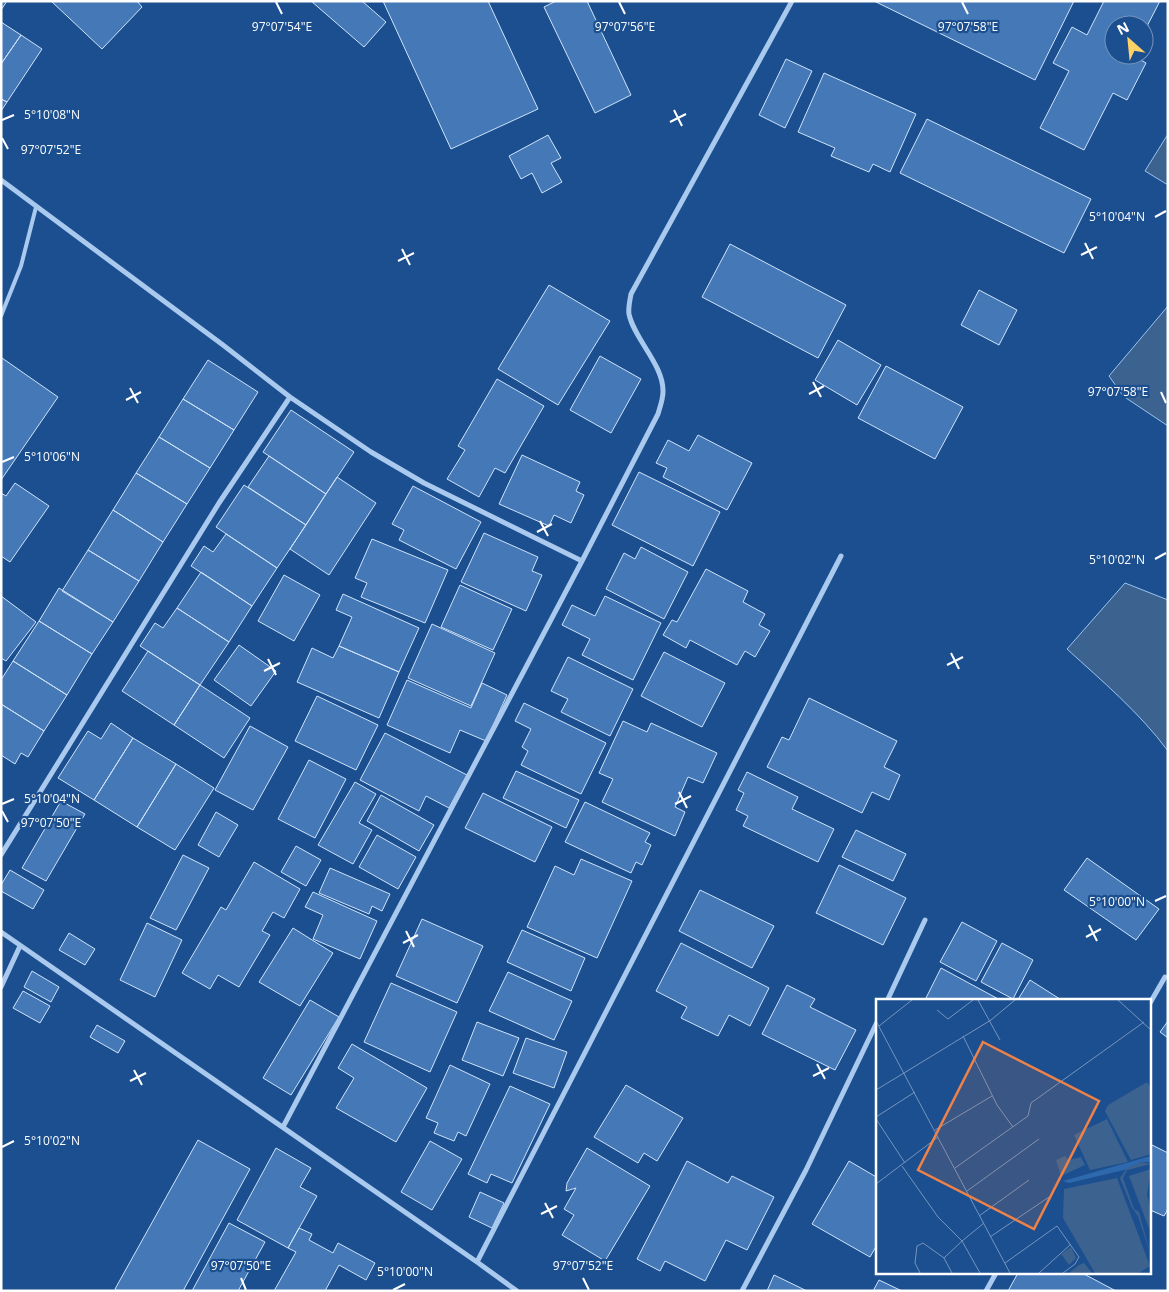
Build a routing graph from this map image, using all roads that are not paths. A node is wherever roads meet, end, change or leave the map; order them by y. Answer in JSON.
{"nodes":[{"id":1,"x":792,"y":1,"type":"edge"},
{"id":2,"x":1,"y":180,"type":"edge"},
{"id":3,"x":36,"y":207,"type":"junction"},
{"id":4,"x":1,"y":316,"type":"edge"},
{"id":5,"x":290,"y":397,"type":"junction"},
{"id":6,"x":841,"y":556,"type":"dead end"},
{"id":7,"x":582,"y":561,"type":"junction"},
{"id":8,"x":1,"y":855,"type":"edge"},
{"id":9,"x":925,"y":920,"type":"dead end"},
{"id":10,"x":1,"y":932,"type":"edge"},
{"id":11,"x":20,"y":946,"type":"junction"},
{"id":12,"x":1165,"y":977,"type":"dead end"},
{"id":13,"x":1,"y":987,"type":"edge"},
{"id":14,"x":888,"y":999,"type":"edge"},
{"id":15,"x":1152,"y":1000,"type":"edge"},
{"id":16,"x":876,"y":1024,"type":"edge"},
{"id":17,"x":283,"y":1126,"type":"junction"},
{"id":18,"x":478,"y":1262,"type":"junction"},
{"id":19,"x":995,"y":1274,"type":"edge"},
{"id":20,"x":517,"y":1291,"type":"edge"},
{"id":21,"x":742,"y":1291,"type":"edge"},
{"id":22,"x":986,"y":1291,"type":"edge"}],
"edges":[{"from":1,"to":7,"type":"street"},
{"from":2,"to":3,"type":"street"},
{"from":3,"to":4,"type":"lane"},
{"from":3,"to":5,"type":"street"},
{"from":5,"to":7,"type":"street"},
{"from":5,"to":8,"type":"street"},
{"from":6,"to":18,"type":"street"},
{"from":7,"to":17,"type":"street"},
{"from":9,"to":14,"type":"street"},
{"from":10,"to":11,"type":"street"},
{"from":11,"to":13,"type":"street"},
{"from":11,"to":17,"type":"street"},
{"from":12,"to":15,"type":"street"},
{"from":16,"to":21,"type":"street"},
{"from":17,"to":18,"type":"street"},
{"from":18,"to":20,"type":"street"},
{"from":19,"to":22,"type":"street"}]}
